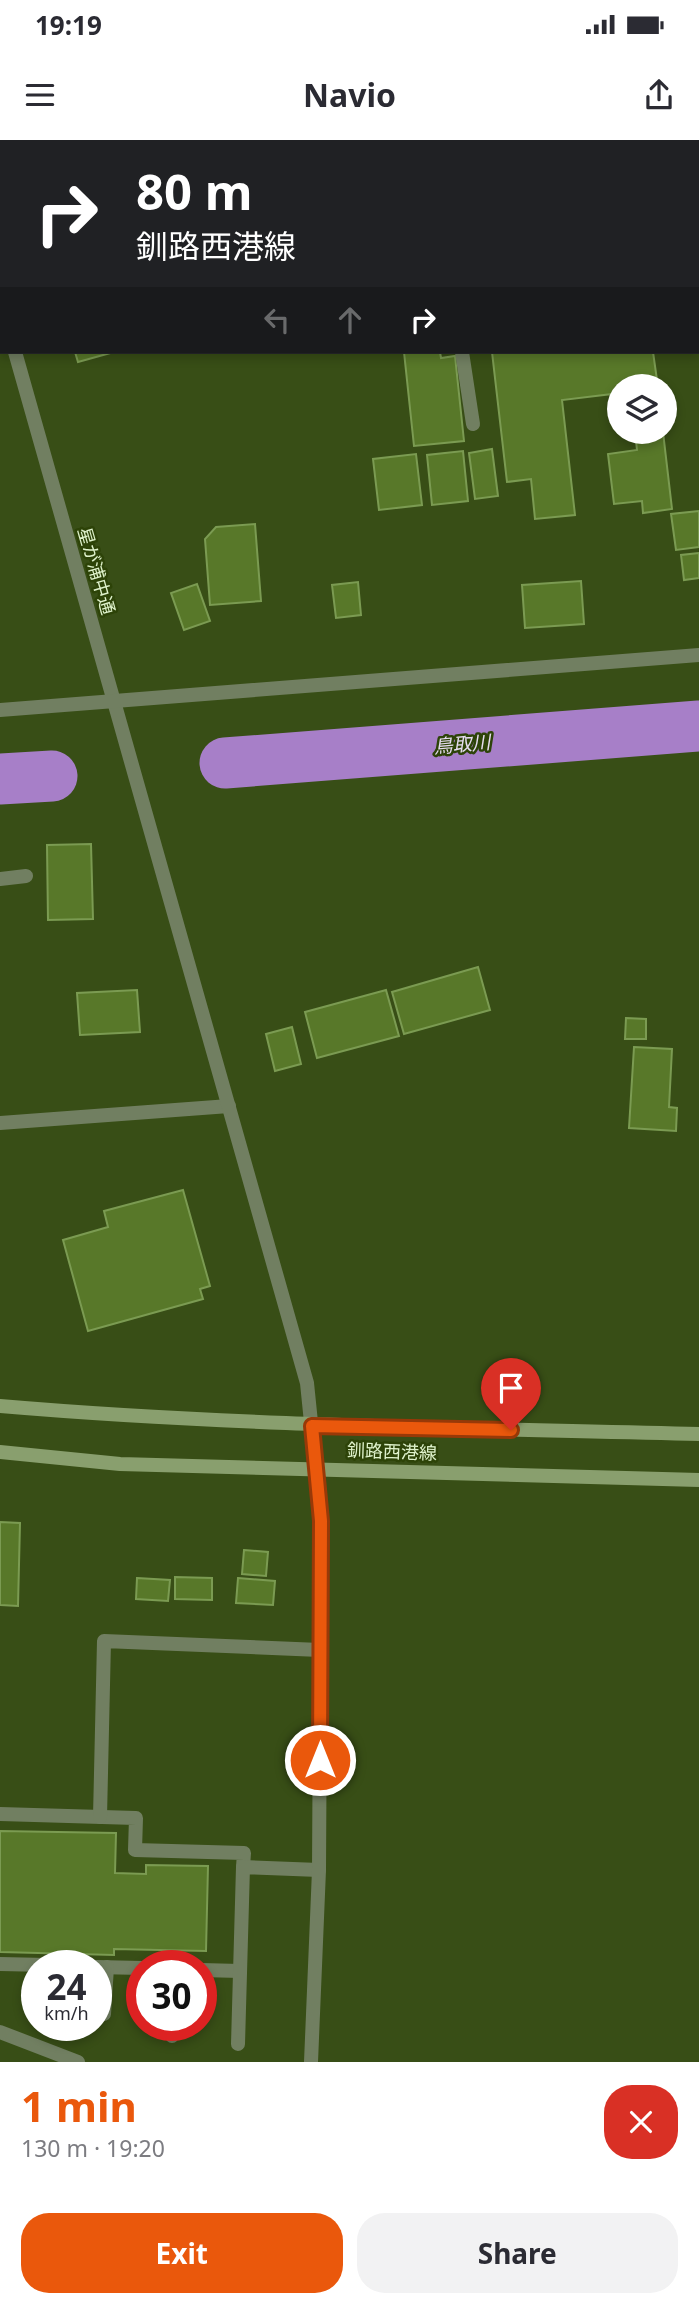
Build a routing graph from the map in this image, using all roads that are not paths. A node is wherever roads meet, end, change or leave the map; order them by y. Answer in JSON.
{"nodes":[{"id":1,"x":16,"y":354,"type":"edge"},
{"id":2,"x":463,"y":354,"type":"edge"},
{"id":3,"x":474,"y":424,"type":"dead end"},
{"id":4,"x":699,"y":655,"type":"edge"},
{"id":5,"x":113,"y":702,"type":"junction"},
{"id":6,"x":0,"y":710,"type":"edge"},
{"id":7,"x":26,"y":876,"type":"dead end"},
{"id":8,"x":0,"y":879,"type":"edge"},
{"id":9,"x":229,"y":1106,"type":"junction"},
{"id":10,"x":0,"y":1123,"type":"edge"},
{"id":11,"x":0,"y":1406,"type":"edge"},
{"id":12,"x":312,"y":1426,"type":"junction"},
{"id":13,"x":699,"y":1434,"type":"edge"},
{"id":14,"x":0,"y":1452,"type":"edge"},
{"id":15,"x":316,"y":1469,"type":"junction"},
{"id":16,"x":699,"y":1479,"type":"edge"},
{"id":17,"x":320,"y":1650,"type":"junction"},
{"id":18,"x":0,"y":1814,"type":"edge"},
{"id":19,"x":100,"y":1817,"type":"junction"},
{"id":20,"x":243,"y":1867,"type":"junction"},
{"id":21,"x":319,"y":1870,"type":"junction"},
{"id":22,"x":0,"y":1964,"type":"edge"},
{"id":23,"x":21,"y":1964,"type":"edge"},
{"id":24,"x":217,"y":1970,"type":"edge"},
{"id":25,"x":240,"y":1971,"type":"junction"},
{"id":26,"x":0,"y":2032,"type":"edge"},
{"id":27,"x":238,"y":2044,"type":"dead end"},
{"id":28,"x":78,"y":2062,"type":"edge"},
{"id":29,"x":311,"y":2062,"type":"edge"}],
"edges":[{"from":1,"to":5,"type":"street","name":"星が浦中通"},
{"from":2,"to":3,"type":"street"},
{"from":4,"to":5,"type":"street"},
{"from":5,"to":6,"type":"street"},
{"from":5,"to":9,"type":"street","name":"星が浦中通"},
{"from":7,"to":8,"type":"street"},
{"from":9,"to":10,"type":"street"},
{"from":9,"to":12,"type":"street","name":"星が浦中通"},
{"from":11,"to":12,"type":"main road","name":"釧路西港線"},
{"from":12,"to":13,"type":"main road","name":"釧路西港線"},
{"from":12,"to":15,"type":"street","name":"星が浦中通"},
{"from":14,"to":15,"type":"main road","name":"釧路西港線"},
{"from":15,"to":16,"type":"main road","name":"釧路西港線"},
{"from":15,"to":17,"type":"street","name":"星が浦中通"},
{"from":17,"to":19,"type":"street"},
{"from":17,"to":21,"type":"street","name":"星が浦中通"},
{"from":18,"to":19,"type":"street"},
{"from":19,"to":20,"type":"street"},
{"from":20,"to":21,"type":"street"},
{"from":20,"to":25,"type":"street"},
{"from":21,"to":29,"type":"street","name":"星が浦中通"},
{"from":22,"to":23,"type":"street"},
{"from":24,"to":25,"type":"street"},
{"from":25,"to":27,"type":"street"},
{"from":26,"to":28,"type":"street"}]}
